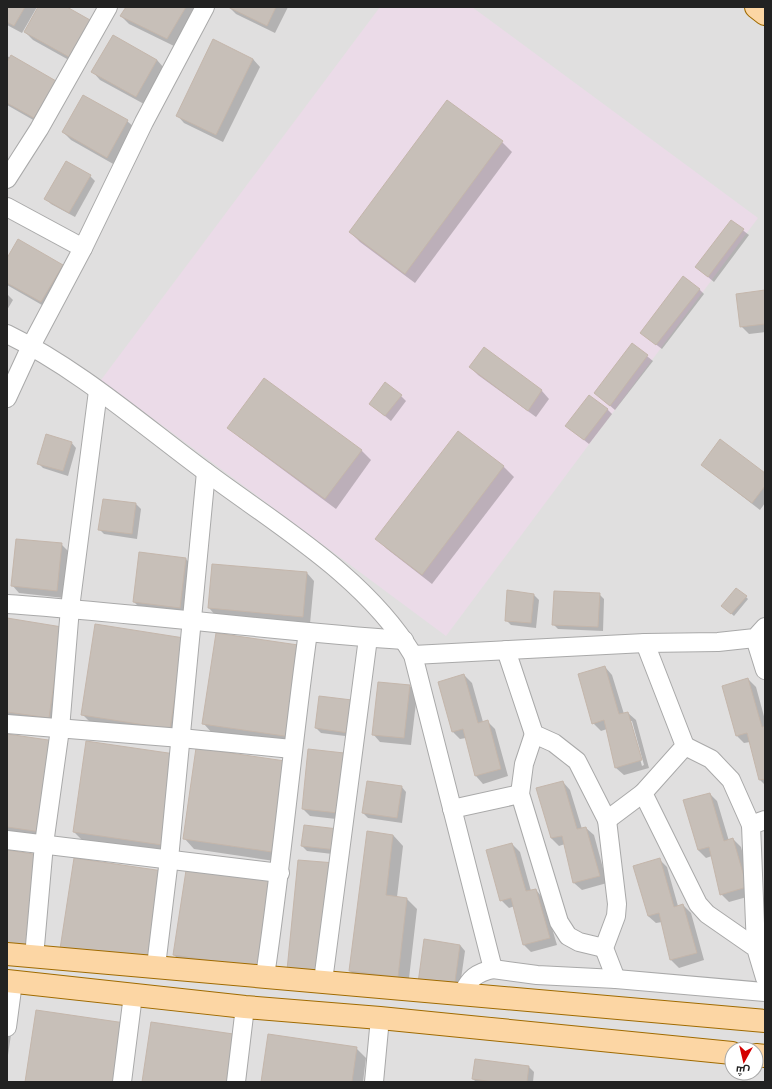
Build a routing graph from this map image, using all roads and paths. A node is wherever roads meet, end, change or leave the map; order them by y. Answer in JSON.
{"nodes":[{"id":1,"x":108,"y":7,"type":"edge"},
{"id":2,"x":205,"y":7,"type":"edge"},
{"id":3,"x":756,"y":7,"type":"edge"},
{"id":4,"x":765,"y":14,"type":"edge"},
{"id":5,"x":7,"y":179,"type":"edge"},
{"id":6,"x":7,"y":207,"type":"edge"},
{"id":7,"x":83,"y":248,"type":"junction"},
{"id":8,"x":7,"y":334,"type":"edge"},
{"id":9,"x":31,"y":346,"type":"junction"},
{"id":10,"x":98,"y":391,"type":"junction"},
{"id":11,"x":7,"y":398,"type":"edge"},
{"id":12,"x":206,"y":472,"type":"junction"},
{"id":13,"x":7,"y":604,"type":"edge"},
{"id":14,"x":70,"y":608,"type":"junction"},
{"id":15,"x":191,"y":621,"type":"junction"},
{"id":16,"x":308,"y":632,"type":"junction"},
{"id":17,"x":760,"y":632,"type":"edge"},
{"id":18,"x":368,"y":638,"type":"junction"},
{"id":19,"x":645,"y":643,"type":"junction"},
{"id":20,"x":408,"y":648,"type":"junction"},
{"id":21,"x":506,"y":650,"type":"junction"},
{"id":22,"x":765,"y":670,"type":"edge"},
{"id":23,"x":7,"y":724,"type":"edge"},
{"id":24,"x":60,"y":729,"type":"junction"},
{"id":25,"x":534,"y":734,"type":"junction"},
{"id":26,"x":181,"y":738,"type":"junction"},
{"id":27,"x":685,"y":746,"type":"junction"},
{"id":28,"x":292,"y":749,"type":"junction"},
{"id":29,"x":642,"y":793,"type":"junction"},
{"id":30,"x":520,"y":794,"type":"junction"},
{"id":31,"x":452,"y":809,"type":"junction"},
{"id":32,"x":607,"y":820,"type":"junction"},
{"id":33,"x":758,"y":822,"type":"edge"},
{"id":34,"x":7,"y":840,"type":"edge"},
{"id":35,"x":44,"y":844,"type":"junction"},
{"id":36,"x":169,"y":859,"type":"junction"},
{"id":37,"x":280,"y":873,"type":"junction"},
{"id":38,"x":604,"y":948,"type":"junction"},
{"id":39,"x":756,"y":948,"type":"junction"},
{"id":40,"x":7,"y":954,"type":"edge"},
{"id":41,"x":34,"y":957,"type":"junction"},
{"id":42,"x":156,"y":966,"type":"junction"},
{"id":43,"x":493,"y":969,"type":"junction"},
{"id":44,"x":266,"y":976,"type":"junction"},
{"id":45,"x":765,"y":978,"type":"edge"},
{"id":46,"x":616,"y":979,"type":"junction"},
{"id":47,"x":10,"y":981,"type":"edge"},
{"id":48,"x":323,"y":981,"type":"junction"},
{"id":49,"x":765,"y":992,"type":"edge"},
{"id":50,"x":462,"y":994,"type":"junction"},
{"id":51,"x":133,"y":995,"type":"junction"},
{"id":52,"x":246,"y":1007,"type":"junction"},
{"id":53,"x":380,"y":1018,"type":"junction"},
{"id":54,"x":765,"y":1021,"type":"edge"},
{"id":55,"x":7,"y":1027,"type":"edge"},
{"id":56,"x":724,"y":1052,"type":"edge"},
{"id":57,"x":122,"y":1082,"type":"edge"},
{"id":58,"x":236,"y":1082,"type":"edge"},
{"id":59,"x":374,"y":1082,"type":"edge"}],
"edges":[{"from":1,"to":5,"type":"street"},
{"from":2,"to":7,"type":"street"},
{"from":3,"to":4,"type":"main road"},
{"from":6,"to":7,"type":"street"},
{"from":7,"to":9,"type":"street"},
{"from":8,"to":9,"type":"street"},
{"from":9,"to":10,"type":"street"},
{"from":9,"to":11,"type":"street"},
{"from":10,"to":12,"type":"street"},
{"from":10,"to":14,"type":"street"},
{"from":12,"to":15,"type":"street"},
{"from":12,"to":20,"type":"street"},
{"from":13,"to":14,"type":"street"},
{"from":14,"to":15,"type":"street"},
{"from":14,"to":24,"type":"street"},
{"from":15,"to":16,"type":"street"},
{"from":15,"to":26,"type":"street"},
{"from":16,"to":18,"type":"street"},
{"from":16,"to":28,"type":"street"},
{"from":17,"to":19,"type":"street"},
{"from":17,"to":22,"type":"street"},
{"from":18,"to":20,"type":"street"},
{"from":18,"to":48,"type":"street"},
{"from":19,"to":21,"type":"street"},
{"from":19,"to":27,"type":"street"},
{"from":20,"to":21,"type":"street"},
{"from":20,"to":31,"type":"street"},
{"from":21,"to":25,"type":"street"},
{"from":23,"to":24,"type":"street"},
{"from":24,"to":26,"type":"street"},
{"from":24,"to":35,"type":"street"},
{"from":25,"to":30,"type":"street"},
{"from":25,"to":32,"type":"street"},
{"from":26,"to":28,"type":"street"},
{"from":26,"to":36,"type":"street"},
{"from":27,"to":29,"type":"street"},
{"from":27,"to":33,"type":"street"},
{"from":28,"to":37,"type":"street"},
{"from":29,"to":32,"type":"street"},
{"from":29,"to":39,"type":"street"},
{"from":30,"to":31,"type":"street"},
{"from":30,"to":38,"type":"street"},
{"from":31,"to":43,"type":"street"},
{"from":32,"to":38,"type":"street"},
{"from":33,"to":39,"type":"street"},
{"from":34,"to":35,"type":"street"},
{"from":35,"to":36,"type":"street"},
{"from":35,"to":41,"type":"street"},
{"from":36,"to":37,"type":"street"},
{"from":36,"to":42,"type":"street"},
{"from":37,"to":44,"type":"street"},
{"from":38,"to":46,"type":"street"},
{"from":39,"to":45,"type":"street"},
{"from":40,"to":41,"type":"main road"},
{"from":41,"to":42,"type":"main road"},
{"from":42,"to":44,"type":"main road"},
{"from":43,"to":46,"type":"street"},
{"from":43,"to":50,"type":"street"},
{"from":44,"to":48,"type":"main road"},
{"from":46,"to":49,"type":"street"},
{"from":47,"to":51,"type":"main road"},
{"from":47,"to":55,"type":"street"},
{"from":48,"to":50,"type":"main road"},
{"from":50,"to":54,"type":"main road"},
{"from":51,"to":52,"type":"main road"},
{"from":51,"to":57,"type":"street"},
{"from":52,"to":53,"type":"main road"},
{"from":52,"to":58,"type":"street"},
{"from":53,"to":56,"type":"main road"},
{"from":53,"to":59,"type":"street"}]}
